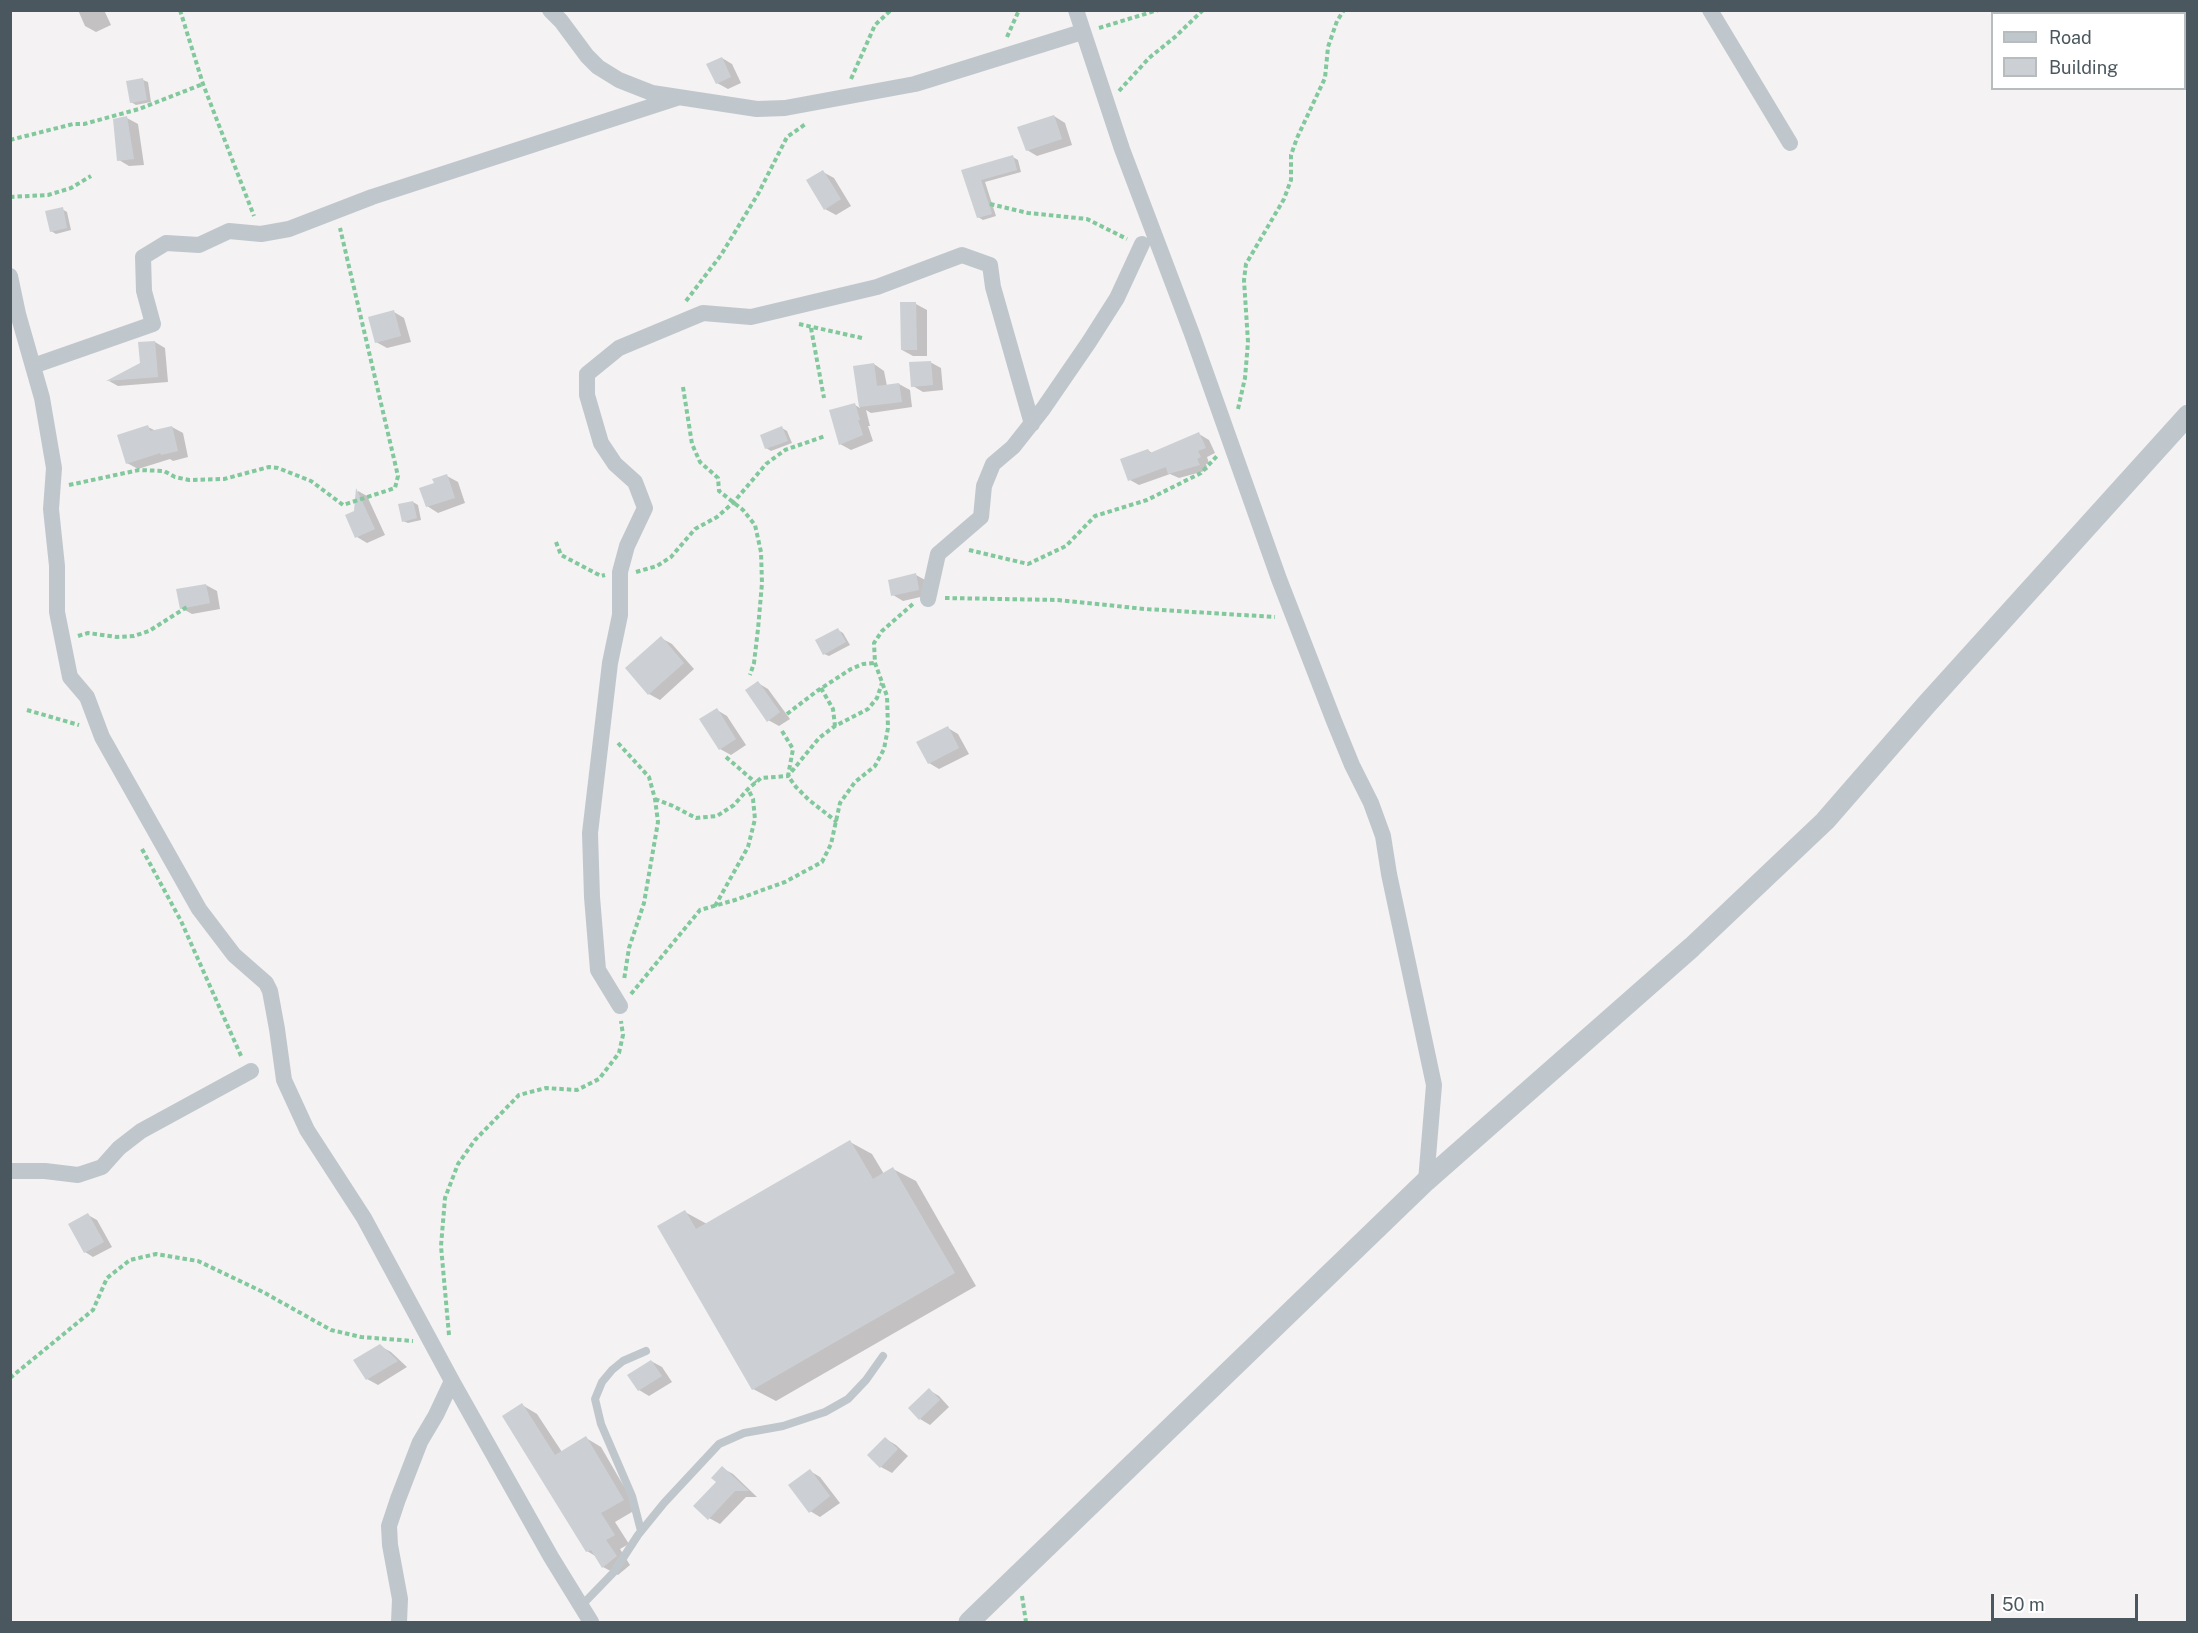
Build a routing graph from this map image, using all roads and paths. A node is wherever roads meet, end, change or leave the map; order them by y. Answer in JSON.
{"nodes":[{"id":1,"x":180,"y":10,"type":"edge"},
{"id":2,"x":550,"y":10,"type":"edge"},
{"id":3,"x":891,"y":10,"type":"edge"},
{"id":4,"x":1018,"y":10,"type":"edge"},
{"id":5,"x":1076,"y":10,"type":"edge"},
{"id":6,"x":1158,"y":10,"type":"edge"},
{"id":7,"x":1203,"y":10,"type":"edge"},
{"id":8,"x":1344,"y":10,"type":"edge"},
{"id":9,"x":1710,"y":10,"type":"edge"},
{"id":10,"x":1082,"y":32,"type":"junction"},
{"id":11,"x":999,"y":58,"type":"junction"},
{"id":12,"x":203,"y":84,"type":"junction"},
{"id":13,"x":1118,"y":93,"type":"dead end"},
{"id":14,"x":677,"y":98,"type":"junction"},
{"id":15,"x":843,"y":98,"type":"junction"},
{"id":16,"x":815,"y":117,"type":"dead end"},
{"id":17,"x":10,"y":140,"type":"edge"},
{"id":18,"x":1790,"y":143,"type":"dead end"},
{"id":19,"x":91,"y":176,"type":"dead end"},
{"id":20,"x":10,"y":197,"type":"edge"},
{"id":21,"x":990,"y":204,"type":"dead end"},
{"id":22,"x":336,"y":211,"type":"junction"},
{"id":23,"x":261,"y":234,"type":"junction"},
{"id":24,"x":1142,"y":244,"type":"joint"},
{"id":25,"x":10,"y":276,"type":"edge"},
{"id":26,"x":685,"y":302,"type":"dead end"},
{"id":27,"x":767,"y":313,"type":"junction"},
{"id":28,"x":811,"y":328,"type":"junction"},
{"id":29,"x":862,"y":338,"type":"dead end"},
{"id":30,"x":33,"y":366,"type":"junction"},
{"id":31,"x":683,"y":387,"type":"dead end"},
{"id":32,"x":824,"y":399,"type":"dead end"},
{"id":33,"x":2187,"y":415,"type":"edge"},
{"id":34,"x":1032,"y":424,"type":"junction"},
{"id":35,"x":825,"y":435,"type":"dead end"},
{"id":36,"x":1231,"y":441,"type":"junction"},
{"id":37,"x":53,"y":489,"type":"junction"},
{"id":38,"x":733,"y":503,"type":"junction"},
{"id":39,"x":556,"y":542,"type":"dead end"},
{"id":40,"x":948,"y":545,"type":"junction"},
{"id":41,"x":620,"y":572,"type":"junction"},
{"id":42,"x":928,"y":599,"type":"junction"},
{"id":43,"x":187,"y":607,"type":"dead end"},
{"id":44,"x":1295,"y":618,"type":"junction"},
{"id":45,"x":62,"y":639,"type":"junction"},
{"id":46,"x":875,"y":663,"type":"junction"},
{"id":47,"x":750,"y":675,"type":"dead end"},
{"id":48,"x":882,"y":682,"type":"junction"},
{"id":49,"x":821,"y":688,"type":"junction"},
{"id":50,"x":27,"y":710,"type":"dead end"},
{"id":51,"x":788,"y":714,"type":"dead end"},
{"id":52,"x":77,"y":717,"type":"dead end"},
{"id":53,"x":835,"y":726,"type":"junction"},
{"id":54,"x":603,"y":728,"type":"junction"},
{"id":55,"x":782,"y":731,"type":"dead end"},
{"id":56,"x":726,"y":757,"type":"dead end"},
{"id":57,"x":788,"y":776,"type":"junction"},
{"id":58,"x":756,"y":783,"type":"junction"},
{"id":59,"x":748,"y":789,"type":"junction"},
{"id":60,"x":656,"y":799,"type":"junction"},
{"id":61,"x":837,"y":822,"type":"junction"},
{"id":62,"x":142,"y":848,"type":"dead end"},
{"id":63,"x":715,"y":906,"type":"junction"},
{"id":64,"x":620,"y":1006,"type":"junction"},
{"id":65,"x":251,"y":1071,"type":"joint"},
{"id":66,"x":10,"y":1172,"type":"edge"},
{"id":67,"x":1426,"y":1180,"type":"junction"},
{"id":68,"x":449,"y":1338,"type":"dead end"},
{"id":69,"x":431,"y":1342,"type":"junction"},
{"id":70,"x":646,"y":1351,"type":"dead end"},
{"id":71,"x":883,"y":1356,"type":"dead end"},
{"id":72,"x":10,"y":1378,"type":"edge"},
{"id":73,"x":452,"y":1381,"type":"junction"},
{"id":74,"x":641,"y":1532,"type":"junction"},
{"id":75,"x":581,"y":1606,"type":"junction"},
{"id":76,"x":399,"y":1623,"type":"edge"},
{"id":77,"x":591,"y":1623,"type":"edge"},
{"id":78,"x":969,"y":1623,"type":"edge"}],
"edges":[{"from":1,"to":12,"type":"path"},
{"from":2,"to":14,"type":"street"},
{"from":3,"to":15,"type":"path"},
{"from":4,"to":11,"type":"path"},
{"from":5,"to":10,"type":"street"},
{"from":6,"to":10,"type":"path"},
{"from":7,"to":13,"type":"path"},
{"from":8,"to":36,"type":"path"},
{"from":9,"to":18,"type":"street"},
{"from":10,"to":11,"type":"street"},
{"from":10,"to":36,"type":"street"},
{"from":11,"to":15,"type":"street"},
{"from":12,"to":17,"type":"path"},
{"from":12,"to":23,"type":"path"},
{"from":14,"to":15,"type":"street"},
{"from":14,"to":22,"type":"street"},
{"from":16,"to":26,"type":"path"},
{"from":19,"to":20,"type":"path"},
{"from":21,"to":24,"type":"path"},
{"from":22,"to":23,"type":"street"},
{"from":22,"to":37,"type":"path"},
{"from":23,"to":30,"type":"street"},
{"from":24,"to":34,"type":"street"},
{"from":25,"to":30,"type":"street"},
{"from":27,"to":28,"type":"path"},
{"from":27,"to":34,"type":"street"},
{"from":27,"to":41,"type":"street"},
{"from":28,"to":29,"type":"path"},
{"from":28,"to":32,"type":"path"},
{"from":30,"to":37,"type":"street"},
{"from":31,"to":38,"type":"path"},
{"from":33,"to":67,"type":"street"},
{"from":34,"to":40,"type":"street"},
{"from":35,"to":38,"type":"path"},
{"from":36,"to":40,"type":"path"},
{"from":36,"to":44,"type":"street"},
{"from":37,"to":45,"type":"street"},
{"from":38,"to":41,"type":"path"},
{"from":38,"to":47,"type":"path"},
{"from":39,"to":41,"type":"path"},
{"from":40,"to":42,"type":"street"},
{"from":41,"to":54,"type":"street"},
{"from":42,"to":44,"type":"path"},
{"from":42,"to":46,"type":"path"},
{"from":43,"to":45,"type":"path"},
{"from":44,"to":67,"type":"street"},
{"from":45,"to":69,"type":"street"},
{"from":46,"to":48,"type":"path"},
{"from":46,"to":49,"type":"path"},
{"from":48,"to":53,"type":"path"},
{"from":48,"to":61,"type":"path"},
{"from":49,"to":51,"type":"path"},
{"from":49,"to":53,"type":"path"},
{"from":50,"to":52,"type":"path"},
{"from":53,"to":57,"type":"path"},
{"from":54,"to":60,"type":"path"},
{"from":54,"to":64,"type":"street"},
{"from":55,"to":57,"type":"path"},
{"from":56,"to":58,"type":"path"},
{"from":57,"to":58,"type":"path"},
{"from":57,"to":61,"type":"path"},
{"from":58,"to":59,"type":"path"},
{"from":59,"to":60,"type":"path"},
{"from":59,"to":63,"type":"path"},
{"from":60,"to":64,"type":"path"},
{"from":61,"to":63,"type":"path"},
{"from":62,"to":65,"type":"path"},
{"from":63,"to":64,"type":"path"},
{"from":64,"to":68,"type":"path"},
{"from":65,"to":66,"type":"street"},
{"from":67,"to":78,"type":"street"},
{"from":69,"to":72,"type":"path"},
{"from":69,"to":73,"type":"street"},
{"from":70,"to":74,"type":"lane"},
{"from":71,"to":74,"type":"lane"},
{"from":73,"to":75,"type":"street"},
{"from":73,"to":76,"type":"street"},
{"from":74,"to":75,"type":"lane"},
{"from":75,"to":77,"type":"street"}]}
